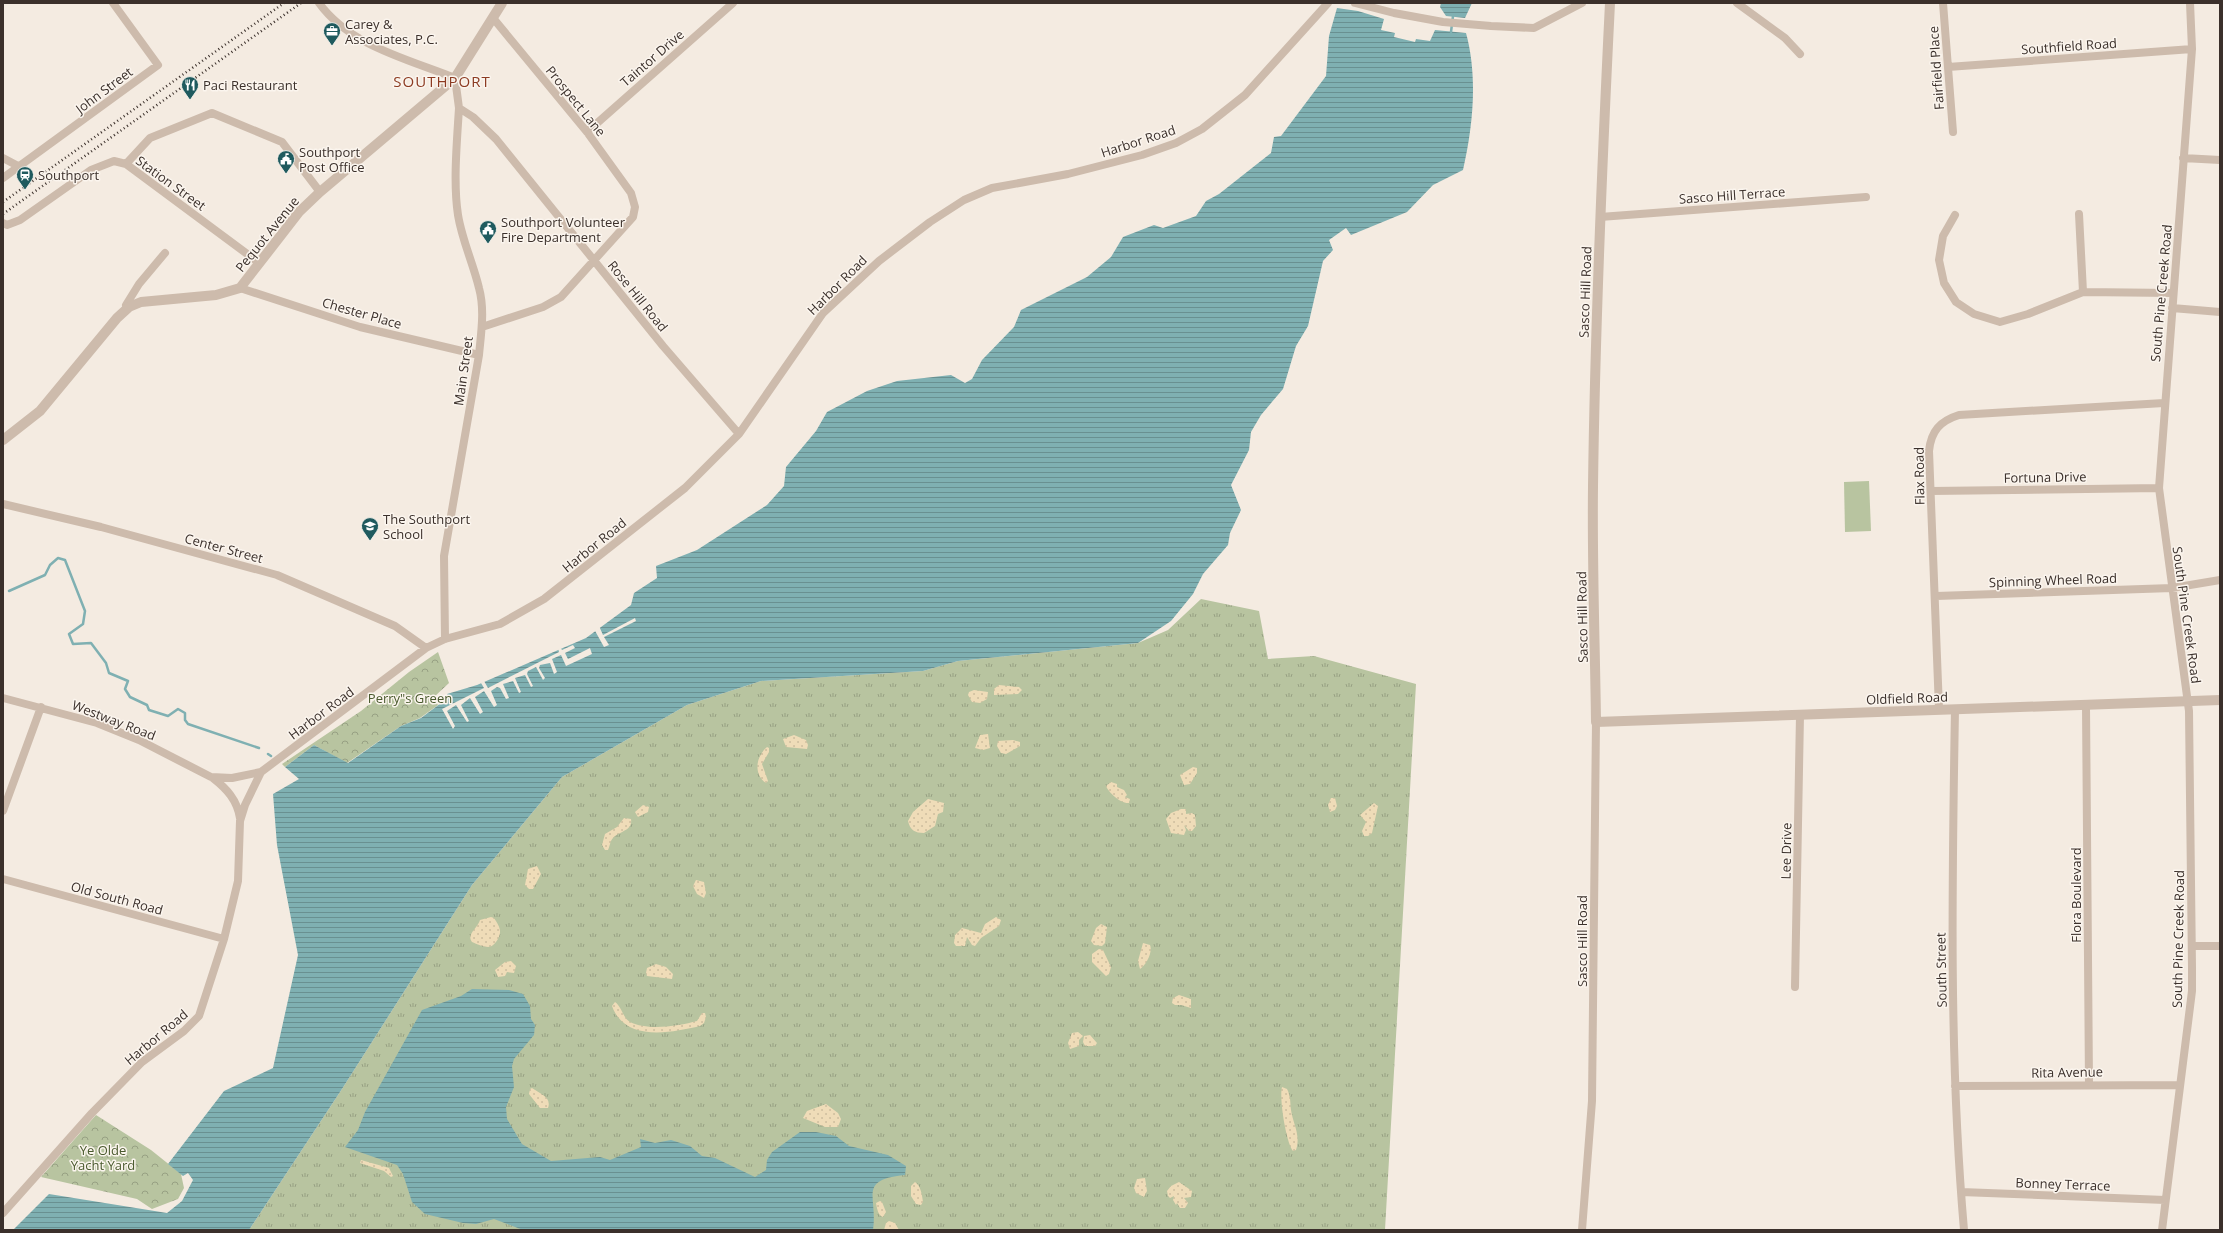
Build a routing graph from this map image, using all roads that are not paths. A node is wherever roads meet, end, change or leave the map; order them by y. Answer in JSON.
{"nodes":[{"id":1,"x":113,"y":3,"type":"edge"},
{"id":2,"x":319,"y":3,"type":"edge"},
{"id":3,"x":502,"y":3,"type":"edge"},
{"id":4,"x":733,"y":3,"type":"edge"},
{"id":5,"x":1328,"y":3,"type":"edge"},
{"id":6,"x":1356,"y":3,"type":"edge"},
{"id":7,"x":1582,"y":3,"type":"edge"},
{"id":8,"x":1610,"y":3,"type":"edge"},
{"id":9,"x":1737,"y":3,"type":"edge"},
{"id":10,"x":1943,"y":3,"type":"edge"},
{"id":11,"x":2190,"y":3,"type":"edge"},
{"id":12,"x":493,"y":18,"type":"junction"},
{"id":13,"x":2192,"y":49,"type":"junction"},
{"id":14,"x":1800,"y":54,"type":"dead end"},
{"id":15,"x":1948,"y":67,"type":"junction"},
{"id":16,"x":455,"y":78,"type":"junction"},
{"id":17,"x":459,"y":108,"type":"junction"},
{"id":18,"x":587,"y":132,"type":"junction"},
{"id":19,"x":1953,"y":132,"type":"dead end"},
{"id":20,"x":3,"y":158,"type":"edge"},
{"id":21,"x":2184,"y":158,"type":"junction"},
{"id":22,"x":2220,"y":160,"type":"edge"},
{"id":23,"x":126,"y":164,"type":"junction"},
{"id":24,"x":20,"y":167,"type":"junction"},
{"id":25,"x":3,"y":178,"type":"edge"},
{"id":26,"x":320,"y":192,"type":"junction"},
{"id":27,"x":1866,"y":197,"type":"dead end"},
{"id":28,"x":2079,"y":214,"type":"dead end"},
{"id":29,"x":1955,"y":215,"type":"dead end"},
{"id":30,"x":1600,"y":217,"type":"junction"},
{"id":31,"x":3,"y":223,"type":"edge"},
{"id":32,"x":165,"y":253,"type":"dead end"},
{"id":33,"x":594,"y":260,"type":"junction"},
{"id":34,"x":258,"y":262,"type":"junction"},
{"id":35,"x":240,"y":288,"type":"junction"},
{"id":36,"x":2083,"y":292,"type":"junction"},
{"id":37,"x":2173,"y":293,"type":"junction"},
{"id":38,"x":129,"y":307,"type":"junction"},
{"id":39,"x":2172,"y":308,"type":"junction"},
{"id":40,"x":2220,"y":312,"type":"edge"},
{"id":41,"x":482,"y":327,"type":"junction"},
{"id":42,"x":479,"y":355,"type":"junction"},
{"id":43,"x":2164,"y":403,"type":"junction"},
{"id":44,"x":739,"y":434,"type":"junction"},
{"id":45,"x":3,"y":440,"type":"edge"},
{"id":46,"x":2159,"y":488,"type":"junction"},
{"id":47,"x":1931,"y":491,"type":"junction"},
{"id":48,"x":3,"y":504,"type":"edge"},
{"id":49,"x":2220,"y":580,"type":"edge"},
{"id":50,"x":2172,"y":588,"type":"junction"},
{"id":51,"x":1936,"y":596,"type":"junction"},
{"id":52,"x":445,"y":639,"type":"junction"},
{"id":53,"x":426,"y":648,"type":"junction"},
{"id":54,"x":3,"y":698,"type":"edge"},
{"id":55,"x":2220,"y":700,"type":"edge"},
{"id":56,"x":2188,"y":702,"type":"junction"},
{"id":57,"x":2086,"y":706,"type":"junction"},
{"id":58,"x":41,"y":708,"type":"junction"},
{"id":59,"x":1956,"y":709,"type":"junction"},
{"id":60,"x":1939,"y":710,"type":"junction"},
{"id":61,"x":1800,"y":715,"type":"junction"},
{"id":62,"x":1596,"y":722,"type":"junction"},
{"id":63,"x":261,"y":772,"type":"junction"},
{"id":64,"x":211,"y":777,"type":"junction"},
{"id":65,"x":3,"y":811,"type":"edge"},
{"id":66,"x":240,"y":821,"type":"junction"},
{"id":67,"x":3,"y":879,"type":"edge"},
{"id":68,"x":224,"y":939,"type":"junction"},
{"id":69,"x":2193,"y":946,"type":"junction"},
{"id":70,"x":2220,"y":946,"type":"edge"},
{"id":71,"x":1795,"y":987,"type":"dead end"},
{"id":72,"x":2089,"y":1084,"type":"junction"},
{"id":73,"x":2178,"y":1085,"type":"junction"},
{"id":74,"x":1955,"y":1086,"type":"junction"},
{"id":75,"x":1961,"y":1192,"type":"junction"},
{"id":76,"x":2165,"y":1200,"type":"junction"},
{"id":77,"x":3,"y":1213,"type":"edge"},
{"id":78,"x":1582,"y":1230,"type":"edge"},
{"id":79,"x":1964,"y":1230,"type":"edge"},
{"id":80,"x":2162,"y":1230,"type":"edge"}],
"edges":[{"from":1,"to":24,"type":"street","name":"John Street"},
{"from":2,"to":16,"type":"street"},
{"from":3,"to":12,"type":"street","name":"Pequot Avenue"},
{"from":4,"to":18,"type":"street","name":"Taintor Drive"},
{"from":5,"to":44,"type":"street","name":"Harbor Road"},
{"from":6,"to":7,"type":"street"},
{"from":8,"to":30,"type":"street","name":"Sasco Hill Road"},
{"from":9,"to":14,"type":"street"},
{"from":10,"to":15,"type":"street","name":"Fairfield Place"},
{"from":11,"to":13,"type":"street","name":"South Pine Creek Road"},
{"from":12,"to":16,"type":"street","name":"Pequot Avenue"},
{"from":12,"to":18,"type":"street","name":"Prospect Lane"},
{"from":13,"to":15,"type":"street","name":"Southfield Road"},
{"from":13,"to":21,"type":"street","name":"South Pine Creek Road"},
{"from":15,"to":19,"type":"street","name":"Fairfield Place"},
{"from":16,"to":17,"type":"street"},
{"from":16,"to":26,"type":"street","name":"Pequot Avenue"},
{"from":17,"to":33,"type":"street","name":"Rose Hill Road"},
{"from":17,"to":41,"type":"street","name":"Main Street"},
{"from":18,"to":33,"type":"street","name":"Prospect Lane"},
{"from":20,"to":24,"type":"street"},
{"from":21,"to":22,"type":"street"},
{"from":21,"to":37,"type":"street","name":"South Pine Creek Road"},
{"from":23,"to":26,"type":"street"},
{"from":23,"to":31,"type":"street","name":"Station Street"},
{"from":23,"to":34,"type":"street","name":"Station Street"},
{"from":24,"to":25,"type":"street","name":"John Street"},
{"from":26,"to":34,"type":"street","name":"Pequot Avenue"},
{"from":27,"to":30,"type":"street","name":"Sasco Hill Terrace"},
{"from":28,"to":36,"type":"street"},
{"from":29,"to":36,"type":"street"},
{"from":30,"to":62,"type":"street","name":"Sasco Hill Road"},
{"from":32,"to":38,"type":"street"},
{"from":33,"to":41,"type":"street"},
{"from":33,"to":44,"type":"street","name":"Rose Hill Road"},
{"from":34,"to":35,"type":"street","name":"Pequot Avenue"},
{"from":35,"to":38,"type":"street","name":"Pequot Avenue"},
{"from":35,"to":42,"type":"street","name":"Chester Place"},
{"from":36,"to":37,"type":"street"},
{"from":37,"to":39,"type":"street","name":"South Pine Creek Road"},
{"from":38,"to":45,"type":"street","name":"Pequot Avenue"},
{"from":39,"to":40,"type":"street"},
{"from":39,"to":43,"type":"street","name":"South Pine Creek Road"},
{"from":41,"to":42,"type":"street","name":"Main Street"},
{"from":42,"to":52,"type":"street","name":"Main Street"},
{"from":43,"to":46,"type":"street","name":"South Pine Creek Road"},
{"from":43,"to":47,"type":"street","name":"Flax Road"},
{"from":44,"to":52,"type":"street","name":"Harbor Road"},
{"from":46,"to":47,"type":"street","name":"Fortuna Drive"},
{"from":46,"to":50,"type":"street","name":"South Pine Creek Road"},
{"from":47,"to":51,"type":"street","name":"Flax Road"},
{"from":48,"to":53,"type":"street","name":"Center Street"},
{"from":49,"to":50,"type":"street","name":"Spinning Wheel Road"},
{"from":50,"to":51,"type":"street","name":"Spinning Wheel Road"},
{"from":50,"to":56,"type":"street","name":"South Pine Creek Road"},
{"from":51,"to":60,"type":"street","name":"Flax Road"},
{"from":52,"to":53,"type":"street","name":"Harbor Road"},
{"from":53,"to":63,"type":"street","name":"Harbor Road"},
{"from":54,"to":58,"type":"street","name":"Westway Road"},
{"from":55,"to":56,"type":"street","name":"Oldfield Road"},
{"from":56,"to":57,"type":"street","name":"Oldfield Road"},
{"from":56,"to":69,"type":"street","name":"South Pine Creek Road"},
{"from":57,"to":59,"type":"street","name":"Oldfield Road"},
{"from":57,"to":72,"type":"street","name":"Flora Boulevard"},
{"from":58,"to":64,"type":"street","name":"Westway Road"},
{"from":58,"to":65,"type":"street"},
{"from":59,"to":60,"type":"street","name":"Oldfield Road"},
{"from":59,"to":74,"type":"street","name":"South Street"},
{"from":60,"to":61,"type":"street","name":"Oldfield Road"},
{"from":61,"to":62,"type":"street","name":"Oldfield Road"},
{"from":61,"to":71,"type":"street","name":"Lee Drive"},
{"from":62,"to":78,"type":"street","name":"Sasco Hill Road"},
{"from":63,"to":64,"type":"street","name":"Westway Road"},
{"from":63,"to":66,"type":"street","name":"Harbor Road"},
{"from":64,"to":66,"type":"street","name":"Westway Road"},
{"from":66,"to":68,"type":"street","name":"Harbor Road"},
{"from":67,"to":68,"type":"street","name":"Old South Road"},
{"from":68,"to":77,"type":"street","name":"Harbor Road"},
{"from":69,"to":70,"type":"street"},
{"from":69,"to":73,"type":"street","name":"South Pine Creek Road"},
{"from":72,"to":73,"type":"street","name":"Rita Avenue"},
{"from":72,"to":74,"type":"street","name":"Rita Avenue"},
{"from":73,"to":76,"type":"street","name":"South Pine Creek Road"},
{"from":74,"to":75,"type":"street","name":"South Street"},
{"from":75,"to":76,"type":"street","name":"Bonney Terrace"},
{"from":75,"to":79,"type":"street","name":"South Street"},
{"from":76,"to":80,"type":"street","name":"South Pine Creek Road"}]}
